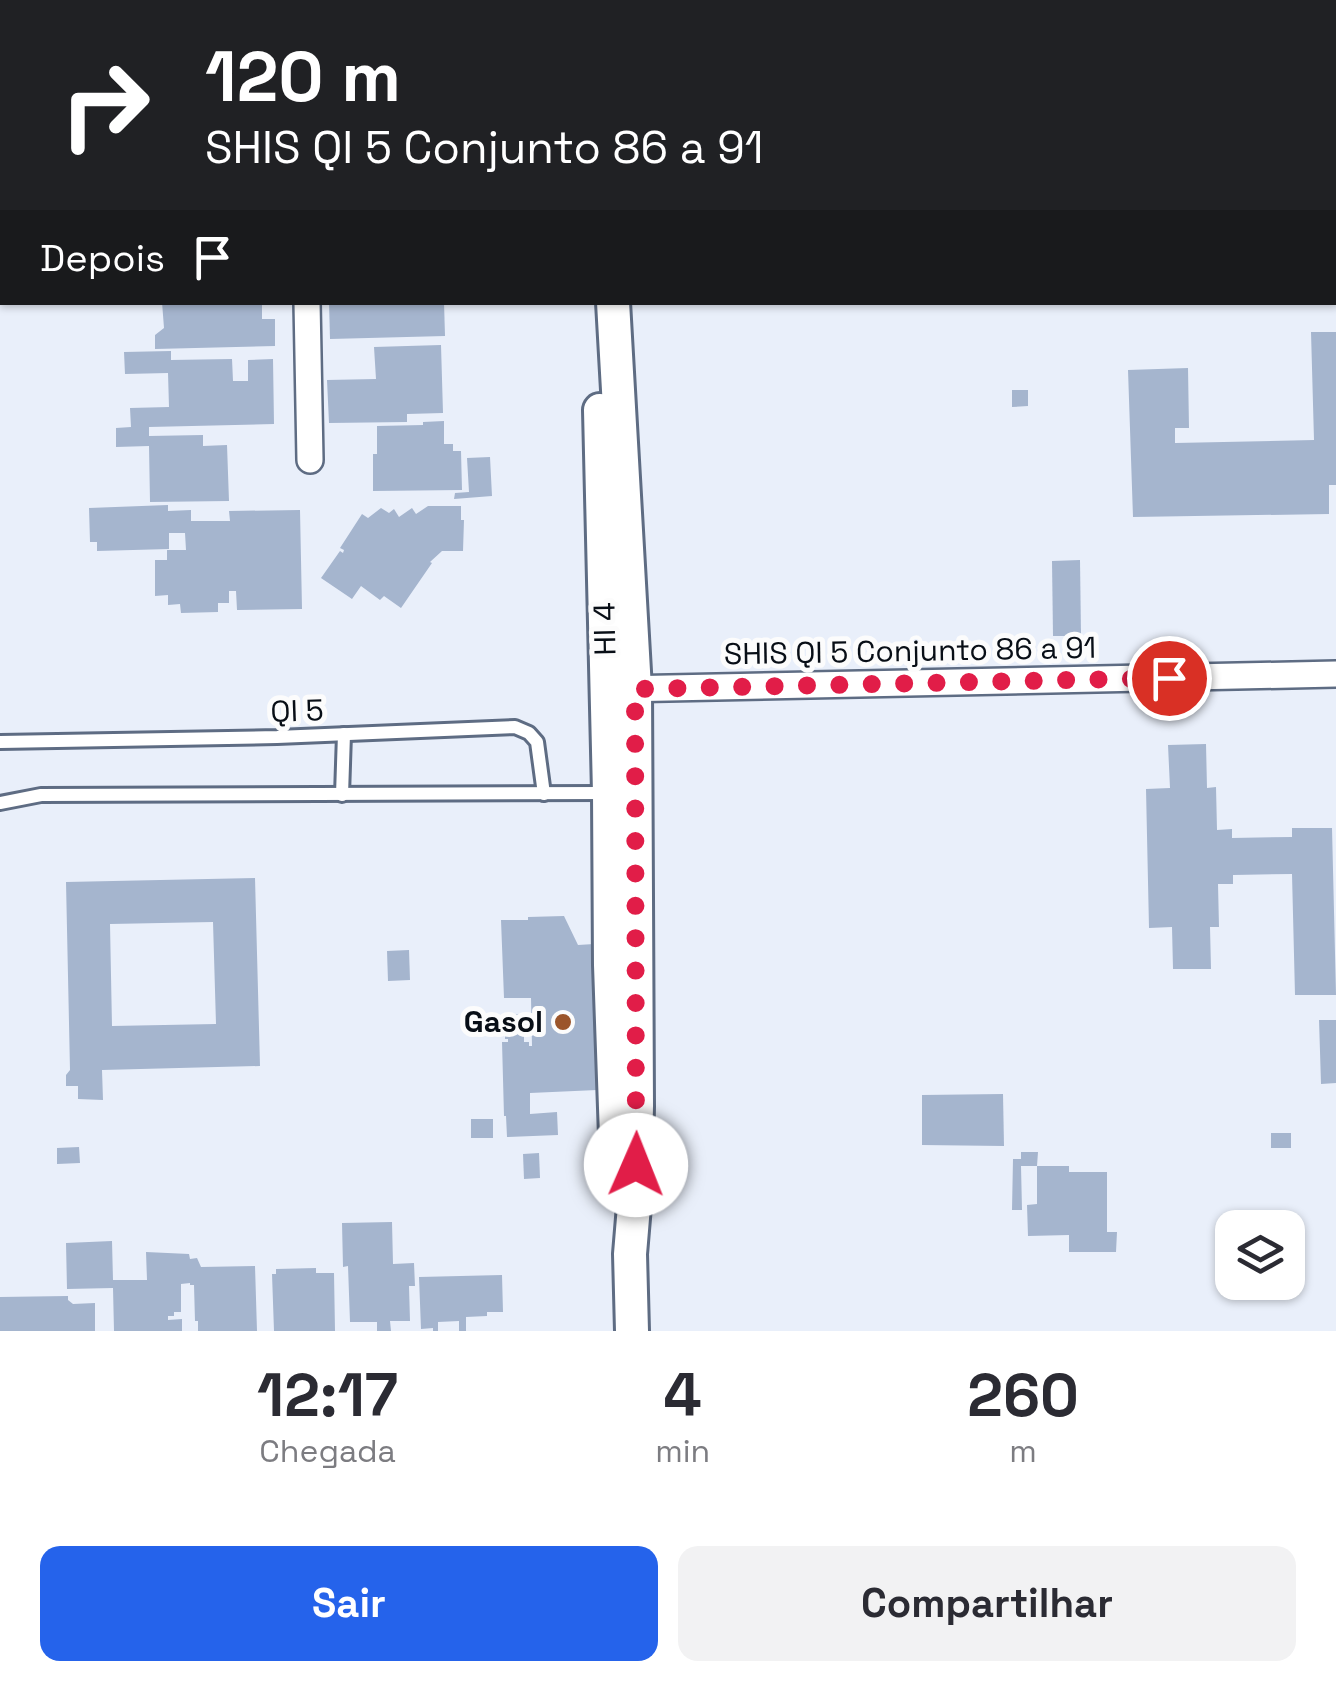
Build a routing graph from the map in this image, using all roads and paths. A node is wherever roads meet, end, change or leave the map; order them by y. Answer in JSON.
{"nodes":[{"id":1,"x":307,"y":305,"type":"edge"},
{"id":2,"x":605,"y":305,"type":"edge"},
{"id":3,"x":613,"y":305,"type":"edge"},
{"id":4,"x":310,"y":460,"type":"dead end"},
{"id":5,"x":1336,"y":674,"type":"edge"},
{"id":6,"x":620,"y":689,"type":"junction"},
{"id":7,"x":344,"y":734,"type":"junction"},
{"id":8,"x":0,"y":742,"type":"edge"},
{"id":9,"x":622,"y":793,"type":"junction"},
{"id":10,"x":342,"y":794,"type":"junction"},
{"id":11,"x":544,"y":794,"type":"junction"},
{"id":12,"x":0,"y":803,"type":"edge"},
{"id":13,"x":632,"y":1331,"type":"edge"}],
"edges":[{"from":1,"to":4,"type":"street"},
{"from":2,"to":6,"type":"street","name":"HI 4"},
{"from":3,"to":6,"type":"street","name":"HI 4"},
{"from":5,"to":6,"type":"street","name":"SHIS QI 5 Conjunto 86 a 91"},
{"from":6,"to":9,"type":"street","name":"HI 4"},
{"from":7,"to":8,"type":"lane","name":"QI 5"},
{"from":7,"to":10,"type":"lane"},
{"from":7,"to":11,"type":"lane","name":"QI 5"},
{"from":9,"to":11,"type":"lane"},
{"from":9,"to":13,"type":"street","name":"HI 4"},
{"from":10,"to":11,"type":"lane"},
{"from":10,"to":12,"type":"lane"}]}
